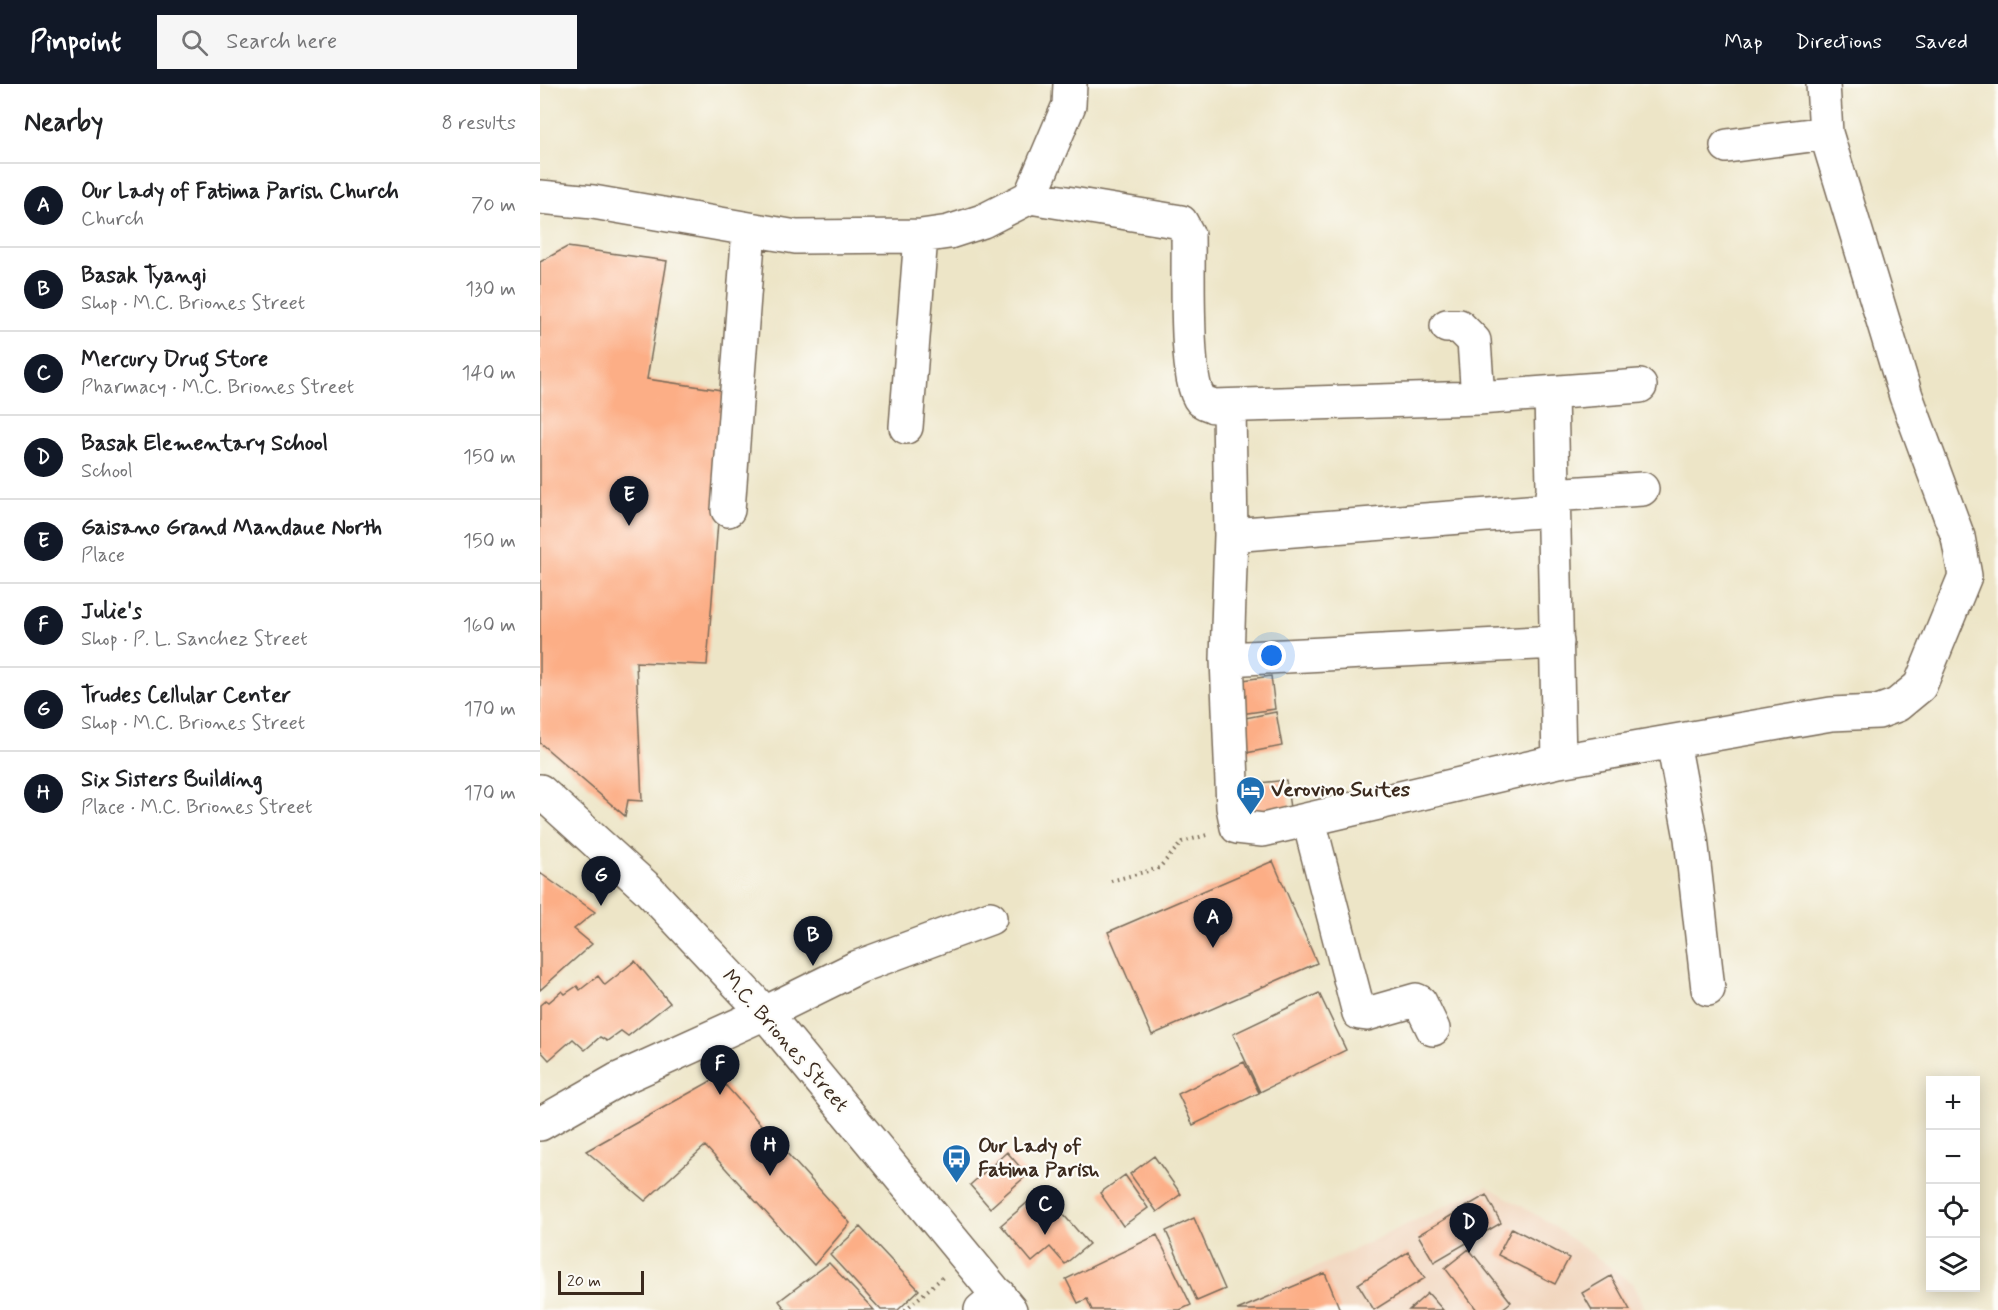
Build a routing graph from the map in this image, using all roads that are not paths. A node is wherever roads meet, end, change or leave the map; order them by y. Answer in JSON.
{"nodes":[{"id":1,"x":1822,"y":84,"type":"edge"},
{"id":2,"x":1077,"y":85,"type":"edge"},
{"id":3,"x":1826,"y":133,"type":"junction"},
{"id":4,"x":1727,"y":146,"type":"dead end"},
{"id":5,"x":540,"y":197,"type":"edge"},
{"id":6,"x":1030,"y":197,"type":"junction"},
{"id":7,"x":749,"y":229,"type":"junction"},
{"id":8,"x":921,"y":236,"type":"junction"},
{"id":9,"x":1447,"y":326,"type":"dead end"},
{"id":10,"x":1640,"y":386,"type":"dead end"},
{"id":11,"x":1551,"y":394,"type":"junction"},
{"id":12,"x":1478,"y":398,"type":"junction"},
{"id":13,"x":1228,"y":408,"type":"junction"},
{"id":14,"x":906,"y":427,"type":"dead end"},
{"id":15,"x":1642,"y":489,"type":"dead end"},
{"id":16,"x":1552,"y":503,"type":"junction"},
{"id":17,"x":729,"y":510,"type":"dead end"},
{"id":18,"x":1231,"y":535,"type":"junction"},
{"id":19,"x":1557,"y":642,"type":"junction"},
{"id":20,"x":1227,"y":658,"type":"junction"},
{"id":21,"x":1673,"y":742,"type":"junction"},
{"id":22,"x":1559,"y":761,"type":"junction"},
{"id":23,"x":540,"y":791,"type":"edge"},
{"id":24,"x":1309,"y":821,"type":"junction"},
{"id":25,"x":990,"y":918,"type":"dead end"},
{"id":26,"x":1708,"y":989,"type":"dead end"},
{"id":27,"x":765,"y":1013,"type":"junction"},
{"id":28,"x":1433,"y":1029,"type":"dead end"},
{"id":29,"x":540,"y":1124,"type":"edge"},
{"id":30,"x":997,"y":1305,"type":"edge"}],
"edges":[{"from":1,"to":3,"type":"street"},
{"from":2,"to":6,"type":"street"},
{"from":3,"to":4,"type":"street"},
{"from":3,"to":21,"type":"street"},
{"from":5,"to":7,"type":"street"},
{"from":6,"to":8,"type":"street"},
{"from":6,"to":13,"type":"street"},
{"from":7,"to":8,"type":"street"},
{"from":7,"to":17,"type":"street"},
{"from":8,"to":14,"type":"street"},
{"from":9,"to":12,"type":"street"},
{"from":10,"to":11,"type":"street"},
{"from":11,"to":12,"type":"street"},
{"from":11,"to":16,"type":"street"},
{"from":12,"to":13,"type":"street"},
{"from":13,"to":18,"type":"street"},
{"from":15,"to":16,"type":"street"},
{"from":16,"to":18,"type":"street"},
{"from":16,"to":19,"type":"street"},
{"from":18,"to":20,"type":"street"},
{"from":19,"to":20,"type":"street"},
{"from":19,"to":22,"type":"street"},
{"from":20,"to":24,"type":"street"},
{"from":21,"to":22,"type":"street"},
{"from":21,"to":26,"type":"street"},
{"from":22,"to":24,"type":"street"},
{"from":23,"to":27,"type":"street","name":"M.C. Briones Street"},
{"from":24,"to":28,"type":"street"},
{"from":25,"to":27,"type":"street"},
{"from":27,"to":29,"type":"street"},
{"from":27,"to":30,"type":"street","name":"M.C. Briones Street"}]}
